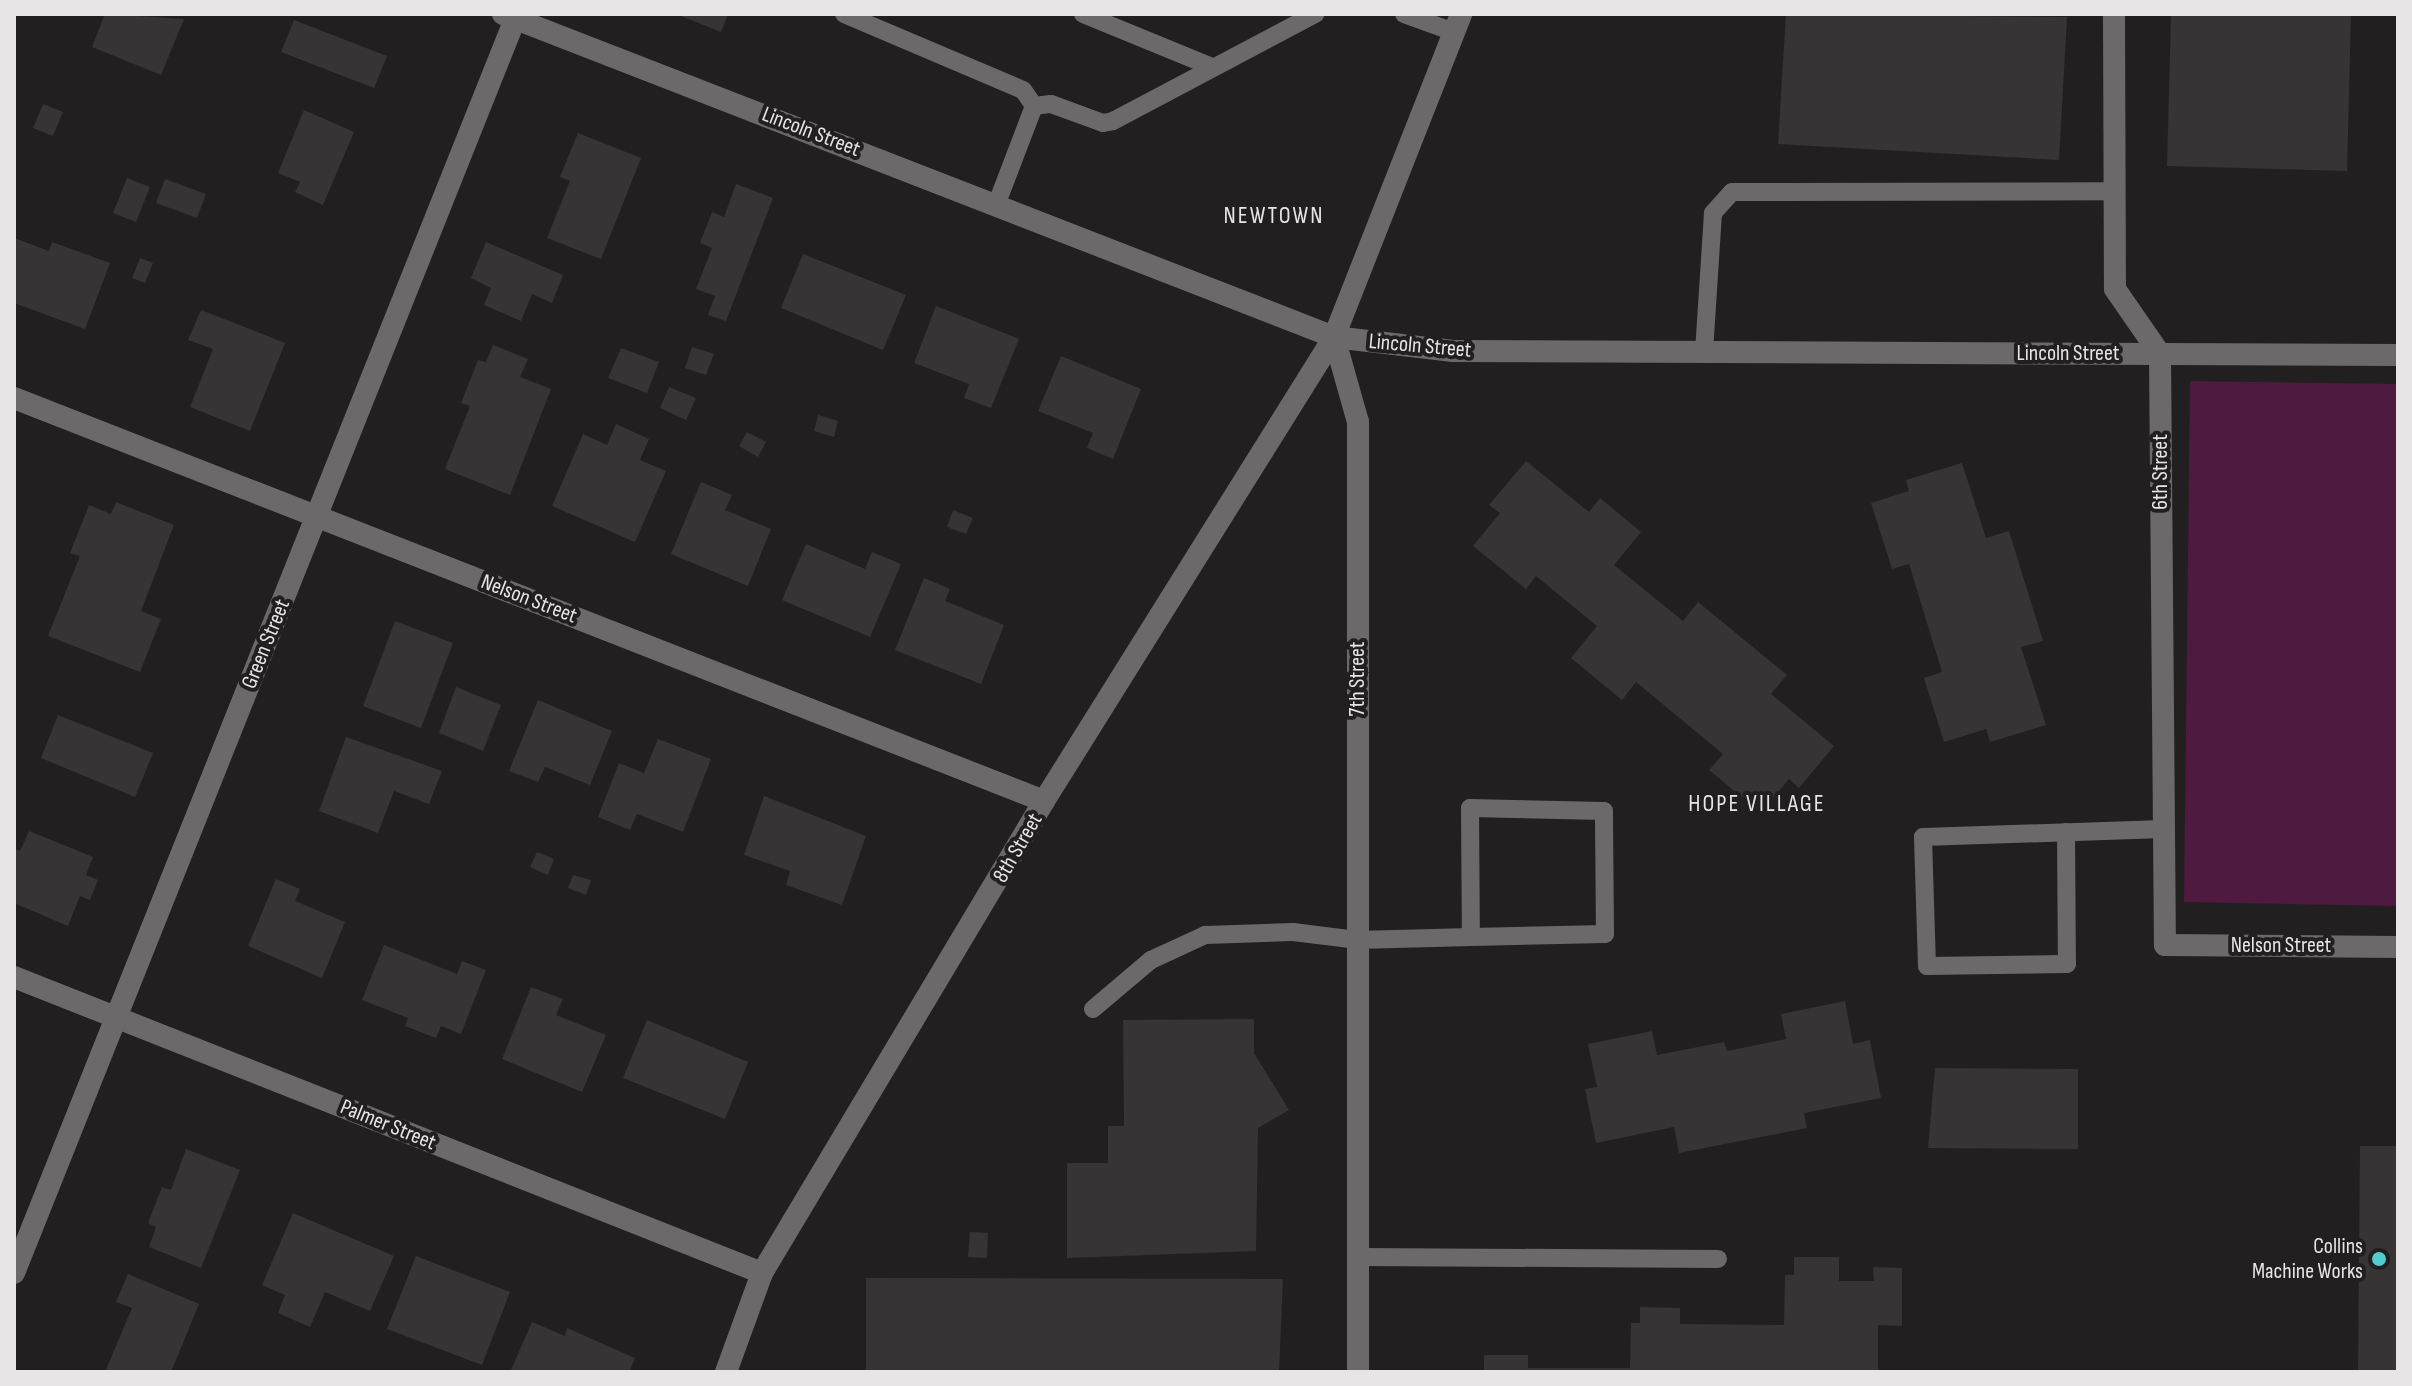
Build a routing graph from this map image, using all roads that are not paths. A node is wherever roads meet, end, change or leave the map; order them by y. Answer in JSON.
{"nodes":[{"id":1,"x":844,"y":14,"type":"edge"},
{"id":2,"x":1083,"y":14,"type":"edge"},
{"id":3,"x":1315,"y":14,"type":"edge"},
{"id":4,"x":1404,"y":14,"type":"edge"},
{"id":5,"x":2114,"y":14,"type":"edge"},
{"id":6,"x":512,"y":16,"type":"edge"},
{"id":7,"x":1457,"y":23,"type":"edge"},
{"id":8,"x":1212,"y":67,"type":"junction"},
{"id":9,"x":1034,"y":106,"type":"junction"},
{"id":10,"x":2114,"y":191,"type":"junction"},
{"id":11,"x":997,"y":203,"type":"junction"},
{"id":12,"x":1334,"y":337,"type":"junction"},
{"id":13,"x":1704,"y":352,"type":"junction"},
{"id":14,"x":2160,"y":354,"type":"junction"},
{"id":15,"x":2398,"y":355,"type":"edge"},
{"id":16,"x":14,"y":398,"type":"edge"},
{"id":17,"x":317,"y":516,"type":"junction"},
{"id":18,"x":1044,"y":801,"type":"junction"},
{"id":19,"x":2163,"y":829,"type":"junction"},
{"id":20,"x":2066,"y":832,"type":"junction"},
{"id":21,"x":1471,"y":937,"type":"junction"},
{"id":22,"x":1357,"y":940,"type":"junction"},
{"id":23,"x":2165,"y":945,"type":"joint"},
{"id":24,"x":2398,"y":947,"type":"edge"},
{"id":25,"x":14,"y":977,"type":"edge"},
{"id":26,"x":1093,"y":1009,"type":"dead end"},
{"id":27,"x":116,"y":1018,"type":"junction"},
{"id":28,"x":1358,"y":1257,"type":"junction"},
{"id":29,"x":1718,"y":1259,"type":"dead end"},
{"id":30,"x":14,"y":1273,"type":"edge"},
{"id":31,"x":762,"y":1273,"type":"junction"},
{"id":32,"x":726,"y":1372,"type":"edge"},
{"id":33,"x":1358,"y":1372,"type":"edge"}],
"edges":[{"from":1,"to":9,"type":"lane"},
{"from":2,"to":8,"type":"lane"},
{"from":3,"to":8,"type":"lane"},
{"from":4,"to":7,"type":"lane"},
{"from":5,"to":10,"type":"street"},
{"from":6,"to":11,"type":"street","name":"Lincoln Street"},
{"from":6,"to":17,"type":"street","name":"Green Street"},
{"from":7,"to":12,"type":"street"},
{"from":8,"to":9,"type":"lane"},
{"from":9,"to":11,"type":"lane"},
{"from":10,"to":13,"type":"lane"},
{"from":10,"to":14,"type":"street"},
{"from":11,"to":12,"type":"street","name":"Lincoln Street"},
{"from":12,"to":13,"type":"street","name":"Lincoln Street"},
{"from":12,"to":18,"type":"street","name":"8th Street"},
{"from":12,"to":22,"type":"street","name":"7th Street"},
{"from":13,"to":14,"type":"street","name":"Lincoln Street"},
{"from":14,"to":15,"type":"street","name":"Lincoln Street"},
{"from":14,"to":19,"type":"street","name":"6th Street"},
{"from":16,"to":17,"type":"street","name":"Nelson Street"},
{"from":17,"to":18,"type":"street","name":"Nelson Street"},
{"from":17,"to":27,"type":"street","name":"Green Street"},
{"from":18,"to":31,"type":"street","name":"8th Street"},
{"from":19,"to":20,"type":"lane"},
{"from":19,"to":23,"type":"street","name":"6th Street"},
{"from":20,"to":20,"type":"lane"},
{"from":21,"to":21,"type":"lane"},
{"from":21,"to":22,"type":"lane"},
{"from":22,"to":26,"type":"lane"},
{"from":22,"to":28,"type":"street","name":"7th Street"},
{"from":23,"to":24,"type":"street","name":"Nelson Street"},
{"from":25,"to":27,"type":"street","name":"Palmer Street"},
{"from":27,"to":30,"type":"street","name":"Green Street"},
{"from":27,"to":31,"type":"street","name":"Palmer Street"},
{"from":28,"to":29,"type":"lane"},
{"from":28,"to":33,"type":"street","name":"7th Street"},
{"from":31,"to":32,"type":"street","name":"8th Street"}]}
